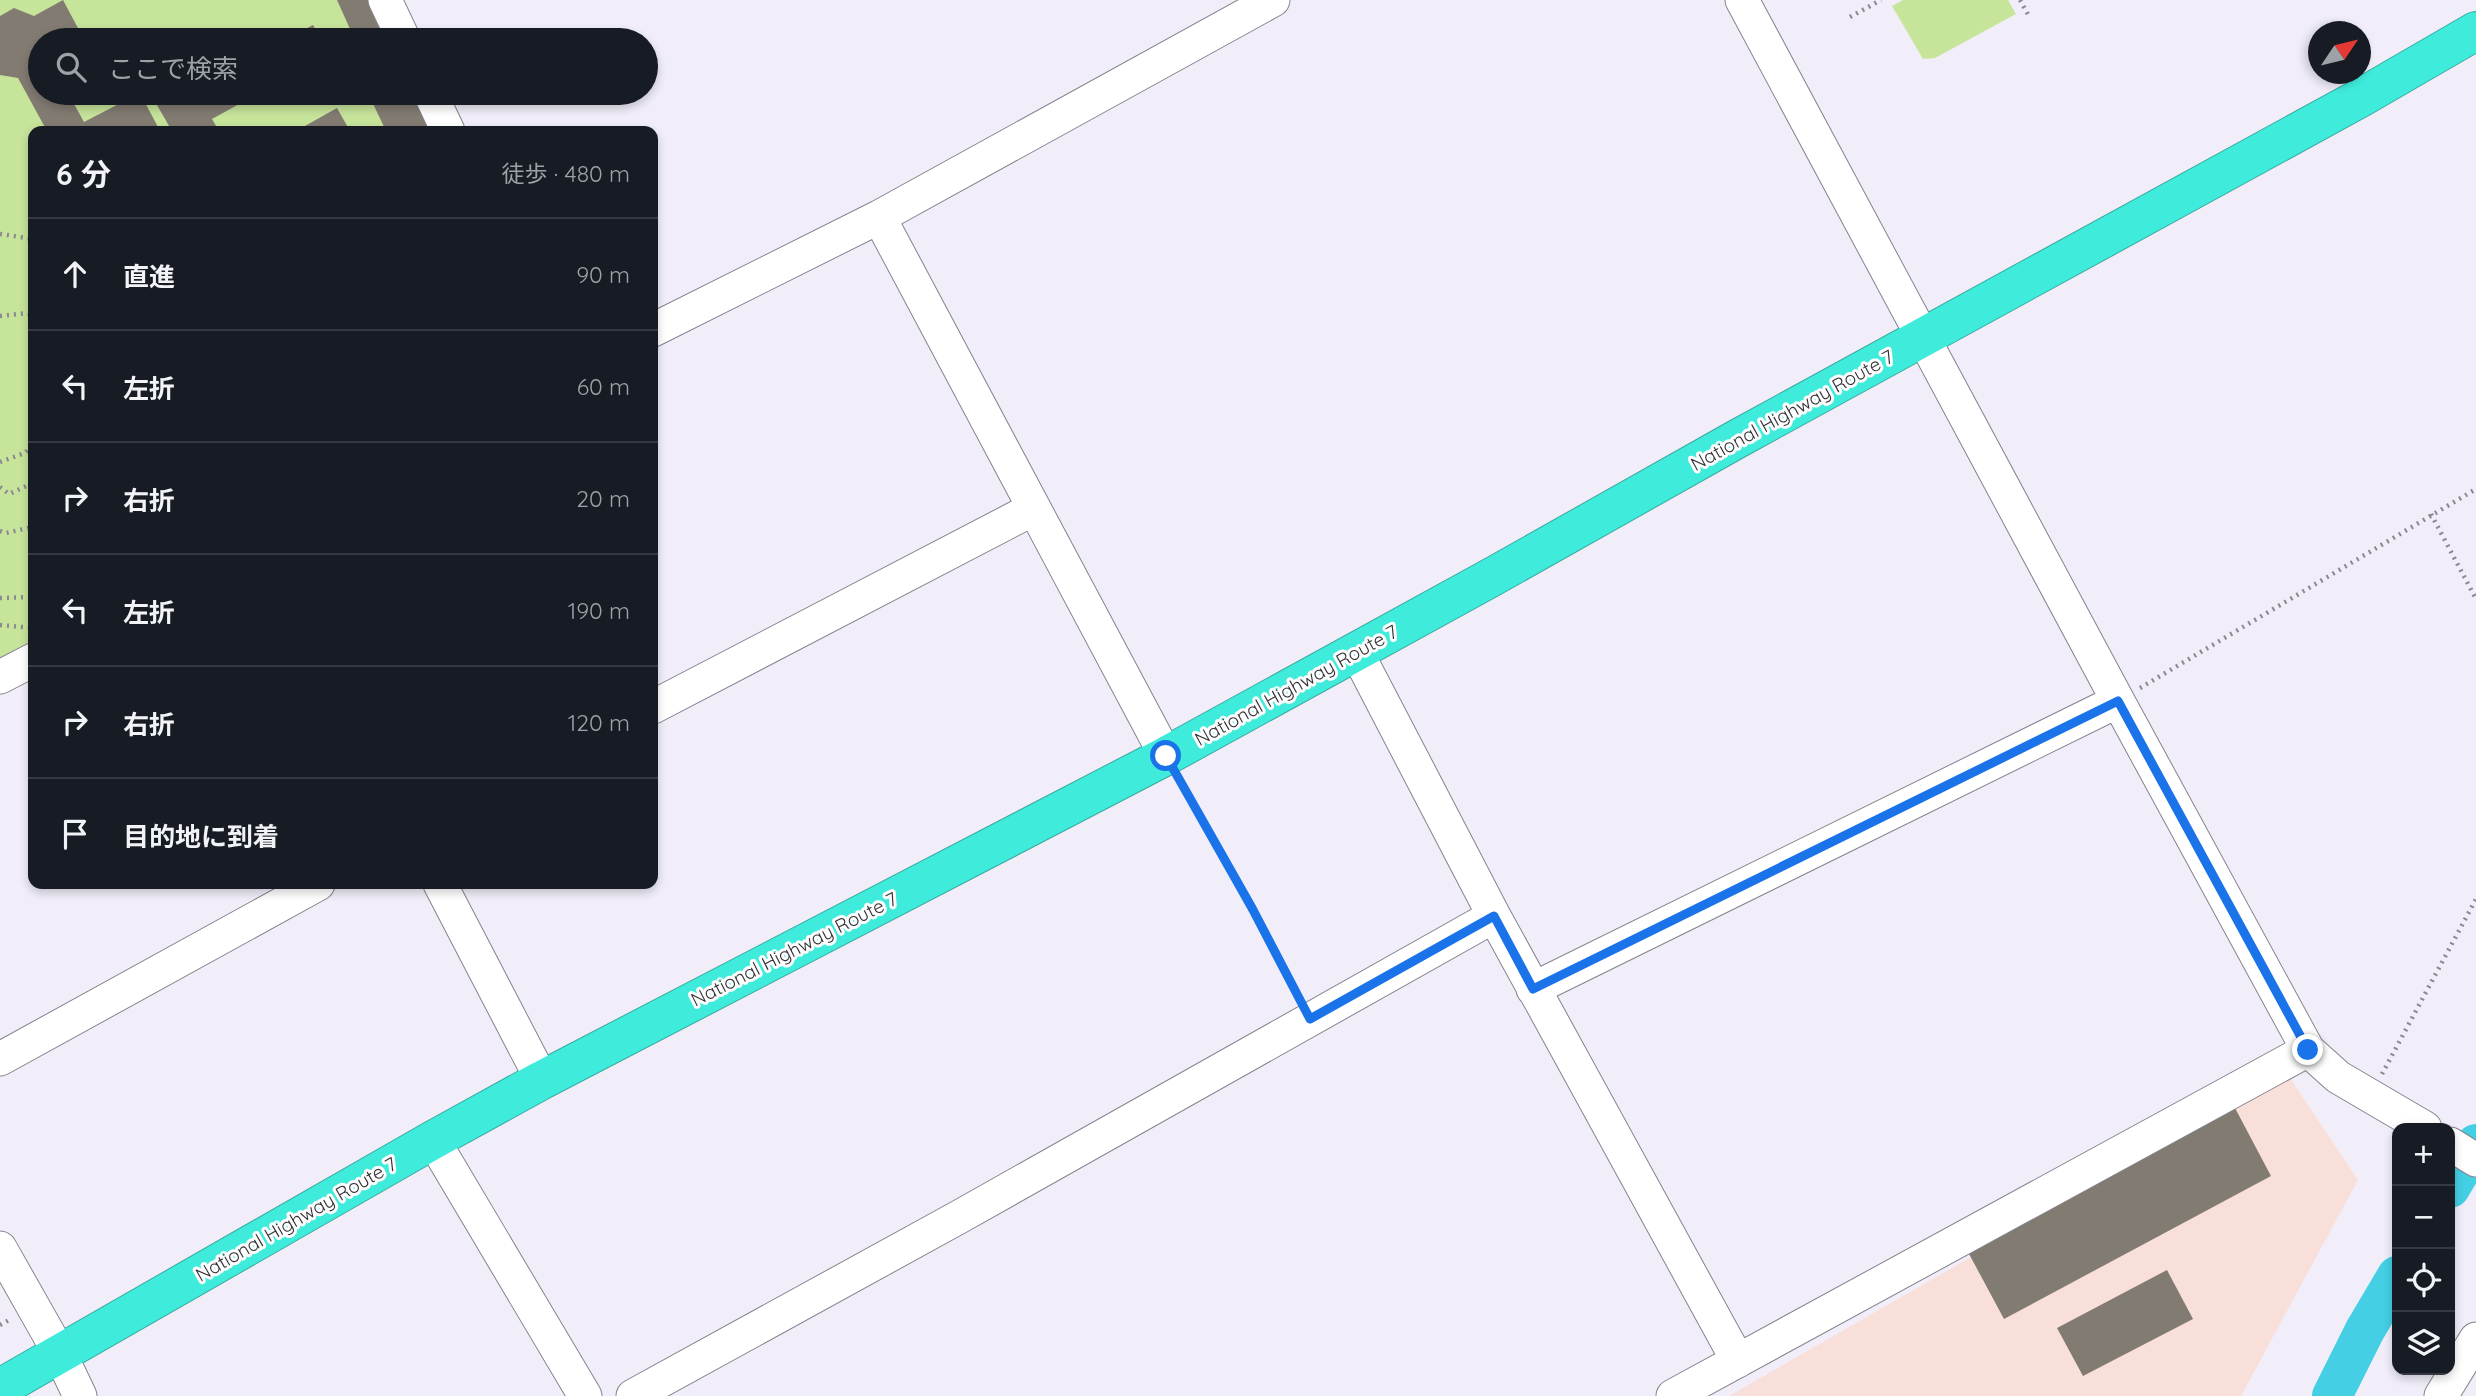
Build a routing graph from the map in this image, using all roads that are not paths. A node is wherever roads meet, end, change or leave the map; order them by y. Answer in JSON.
{"nodes":[{"id":1,"x":385,"y":0,"type":"edge"},
{"id":2,"x":1273,"y":0,"type":"edge"},
{"id":3,"x":1742,"y":0,"type":"edge"},
{"id":4,"x":398,"y":28,"type":"edge"},
{"id":5,"x":2476,"y":31,"type":"edge"},
{"id":6,"x":436,"y":105,"type":"edge"},
{"id":7,"x":446,"y":126,"type":"edge"},
{"id":8,"x":879,"y":217,"type":"junction"},
{"id":9,"x":658,"y":328,"type":"edge"},
{"id":10,"x":1924,"y":338,"type":"junction"},
{"id":11,"x":1033,"y":509,"type":"junction"},
{"id":12,"x":1356,"y":651,"type":"junction"},
{"id":13,"x":28,"y":663,"type":"edge"},
{"id":14,"x":0,"y":677,"type":"edge"},
{"id":15,"x":2118,"y":701,"type":"junction"},
{"id":16,"x":658,"y":704,"type":"edge"},
{"id":17,"x":1166,"y":756,"type":"junction"},
{"id":18,"x":309,"y":889,"type":"edge"},
{"id":19,"x":443,"y":889,"type":"edge"},
{"id":20,"x":1494,"y":916,"type":"junction"},
{"id":21,"x":1533,"y":989,"type":"junction"},
{"id":22,"x":2308,"y":1050,"type":"junction"},
{"id":23,"x":0,"y":1059,"type":"edge"},
{"id":24,"x":542,"y":1080,"type":"junction"},
{"id":25,"x":2414,"y":1121,"type":"edge"},
{"id":26,"x":433,"y":1140,"type":"junction"},
{"id":27,"x":2455,"y":1147,"type":"edge"},
{"id":28,"x":2476,"y":1160,"type":"edge"},
{"id":29,"x":0,"y":1248,"type":"edge"},
{"id":30,"x":2476,"y":1339,"type":"edge"},
{"id":31,"x":60,"y":1354,"type":"junction"},
{"id":32,"x":1738,"y":1361,"type":"junction"},
{"id":33,"x":0,"y":1388,"type":"edge"},
{"id":34,"x":80,"y":1396,"type":"edge"},
{"id":35,"x":585,"y":1396,"type":"edge"},
{"id":36,"x":633,"y":1396,"type":"edge"},
{"id":37,"x":1673,"y":1396,"type":"edge"},
{"id":38,"x":2441,"y":1396,"type":"edge"}],
"edges":[{"from":1,"to":4,"type":"street"},
{"from":2,"to":8,"type":"street"},
{"from":3,"to":10,"type":"street"},
{"from":5,"to":10,"type":"highway","name":"National Highway Route 7"},
{"from":6,"to":7,"type":"street"},
{"from":8,"to":9,"type":"street"},
{"from":8,"to":11,"type":"street"},
{"from":10,"to":12,"type":"highway","name":"National Highway Route 7"},
{"from":10,"to":15,"type":"street"},
{"from":11,"to":16,"type":"street"},
{"from":11,"to":17,"type":"street"},
{"from":12,"to":17,"type":"highway","name":"National Highway Route 7"},
{"from":12,"to":20,"type":"street"},
{"from":13,"to":14,"type":"street"},
{"from":15,"to":21,"type":"street"},
{"from":15,"to":22,"type":"street"},
{"from":17,"to":24,"type":"highway","name":"National Highway Route 7"},
{"from":18,"to":23,"type":"street"},
{"from":19,"to":24,"type":"street"},
{"from":20,"to":21,"type":"street"},
{"from":20,"to":36,"type":"street"},
{"from":21,"to":32,"type":"street"},
{"from":22,"to":25,"type":"street"},
{"from":22,"to":32,"type":"street"},
{"from":24,"to":26,"type":"highway","name":"National Highway Route 7"},
{"from":26,"to":31,"type":"highway","name":"National Highway Route 7"},
{"from":26,"to":35,"type":"street"},
{"from":27,"to":28,"type":"street"},
{"from":29,"to":31,"type":"street"},
{"from":30,"to":38,"type":"street"},
{"from":31,"to":33,"type":"highway","name":"National Highway Route 7"},
{"from":31,"to":34,"type":"street"},
{"from":32,"to":37,"type":"street"}]}
